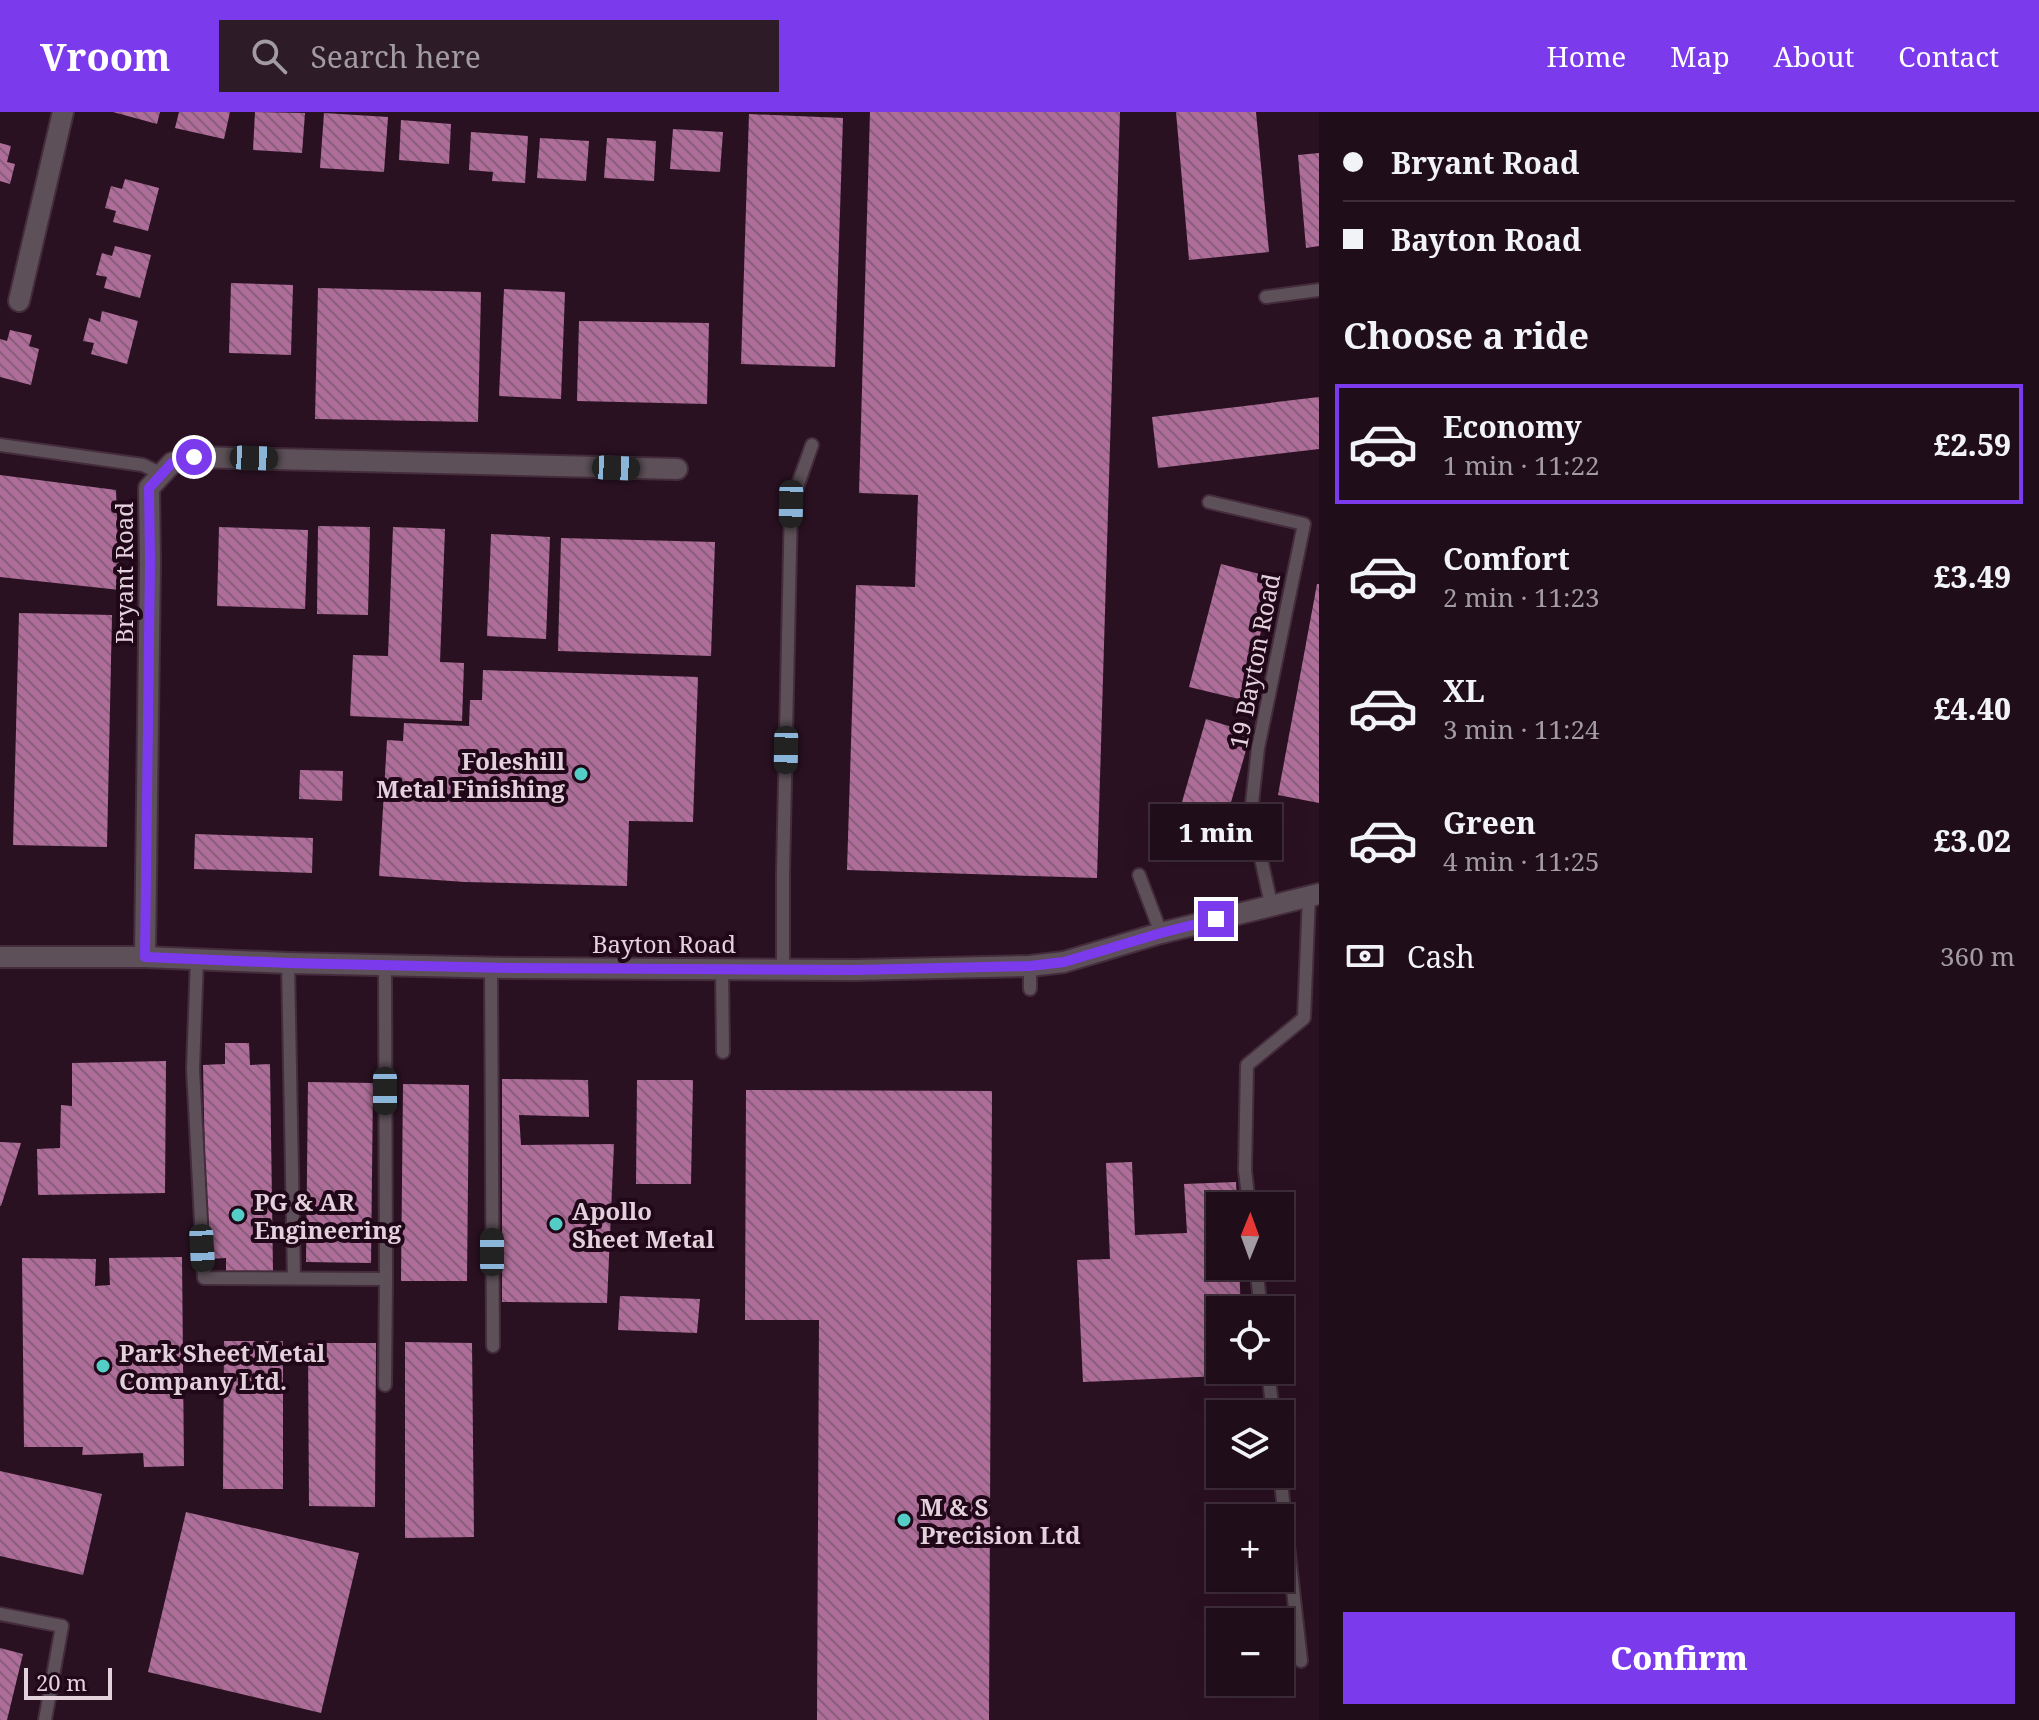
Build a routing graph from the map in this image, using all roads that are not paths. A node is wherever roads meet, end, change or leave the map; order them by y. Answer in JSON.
{"nodes":[{"id":1,"x":63,"y":112,"type":"edge"},
{"id":2,"x":1319,"y":290,"type":"edge"},
{"id":3,"x":1266,"y":297,"type":"dead end"},
{"id":4,"x":19,"y":301,"type":"dead end"},
{"id":5,"x":0,"y":445,"type":"edge"},
{"id":6,"x":812,"y":445,"type":"dead end"},
{"id":7,"x":677,"y":469,"type":"dead end"},
{"id":8,"x":162,"y":474,"type":"junction"},
{"id":9,"x":1209,"y":502,"type":"dead end"},
{"id":10,"x":1139,"y":875,"type":"dead end"},
{"id":11,"x":1314,"y":895,"type":"edge"},
{"id":12,"x":1271,"y":904,"type":"junction"},
{"id":13,"x":1161,"y":933,"type":"junction"},
{"id":14,"x":0,"y":957,"type":"edge"},
{"id":15,"x":145,"y":957,"type":"junction"},
{"id":16,"x":197,"y":959,"type":"junction"},
{"id":17,"x":288,"y":963,"type":"junction"},
{"id":18,"x":385,"y":965,"type":"junction"},
{"id":19,"x":1030,"y":966,"type":"junction"},
{"id":20,"x":491,"y":967,"type":"junction"},
{"id":21,"x":722,"y":969,"type":"junction"},
{"id":22,"x":783,"y":970,"type":"junction"},
{"id":23,"x":1030,"y":989,"type":"dead end"},
{"id":24,"x":723,"y":1052,"type":"dead end"},
{"id":25,"x":1247,"y":1192,"type":"edge"},
{"id":26,"x":294,"y":1278,"type":"junction"},
{"id":27,"x":386,"y":1279,"type":"junction"},
{"id":28,"x":493,"y":1346,"type":"dead end"},
{"id":29,"x":385,"y":1385,"type":"dead end"},
{"id":30,"x":1282,"y":1488,"type":"edge"},
{"id":31,"x":0,"y":1614,"type":"edge"},
{"id":32,"x":1301,"y":1661,"type":"dead end"},
{"id":33,"x":45,"y":1720,"type":"edge"}],
"edges":[{"from":1,"to":4,"type":"street"},
{"from":2,"to":3,"type":"lane"},
{"from":5,"to":8,"type":"lane"},
{"from":6,"to":22,"type":"lane"},
{"from":7,"to":8,"type":"street"},
{"from":8,"to":15,"type":"street","name":"Bryant Road"},
{"from":9,"to":12,"type":"lane","name":"19 Bayton Road"},
{"from":10,"to":13,"type":"lane"},
{"from":11,"to":12,"type":"street","name":"Bayton Road"},
{"from":11,"to":25,"type":"lane"},
{"from":12,"to":13,"type":"street","name":"Bayton Road"},
{"from":13,"to":19,"type":"street","name":"Bayton Road"},
{"from":14,"to":15,"type":"street","name":"Bayton Road"},
{"from":15,"to":16,"type":"street","name":"Bayton Road"},
{"from":16,"to":17,"type":"street","name":"Bayton Road"},
{"from":16,"to":26,"type":"lane"},
{"from":17,"to":18,"type":"street","name":"Bayton Road"},
{"from":17,"to":26,"type":"lane"},
{"from":18,"to":20,"type":"street","name":"Bayton Road"},
{"from":18,"to":27,"type":"lane"},
{"from":19,"to":22,"type":"street","name":"Bayton Road"},
{"from":19,"to":23,"type":"lane"},
{"from":20,"to":21,"type":"street","name":"Bayton Road"},
{"from":20,"to":28,"type":"lane"},
{"from":21,"to":22,"type":"street","name":"Bayton Road"},
{"from":21,"to":24,"type":"lane"},
{"from":26,"to":27,"type":"lane"},
{"from":27,"to":29,"type":"lane"},
{"from":30,"to":32,"type":"lane"},
{"from":31,"to":33,"type":"lane"}]}
